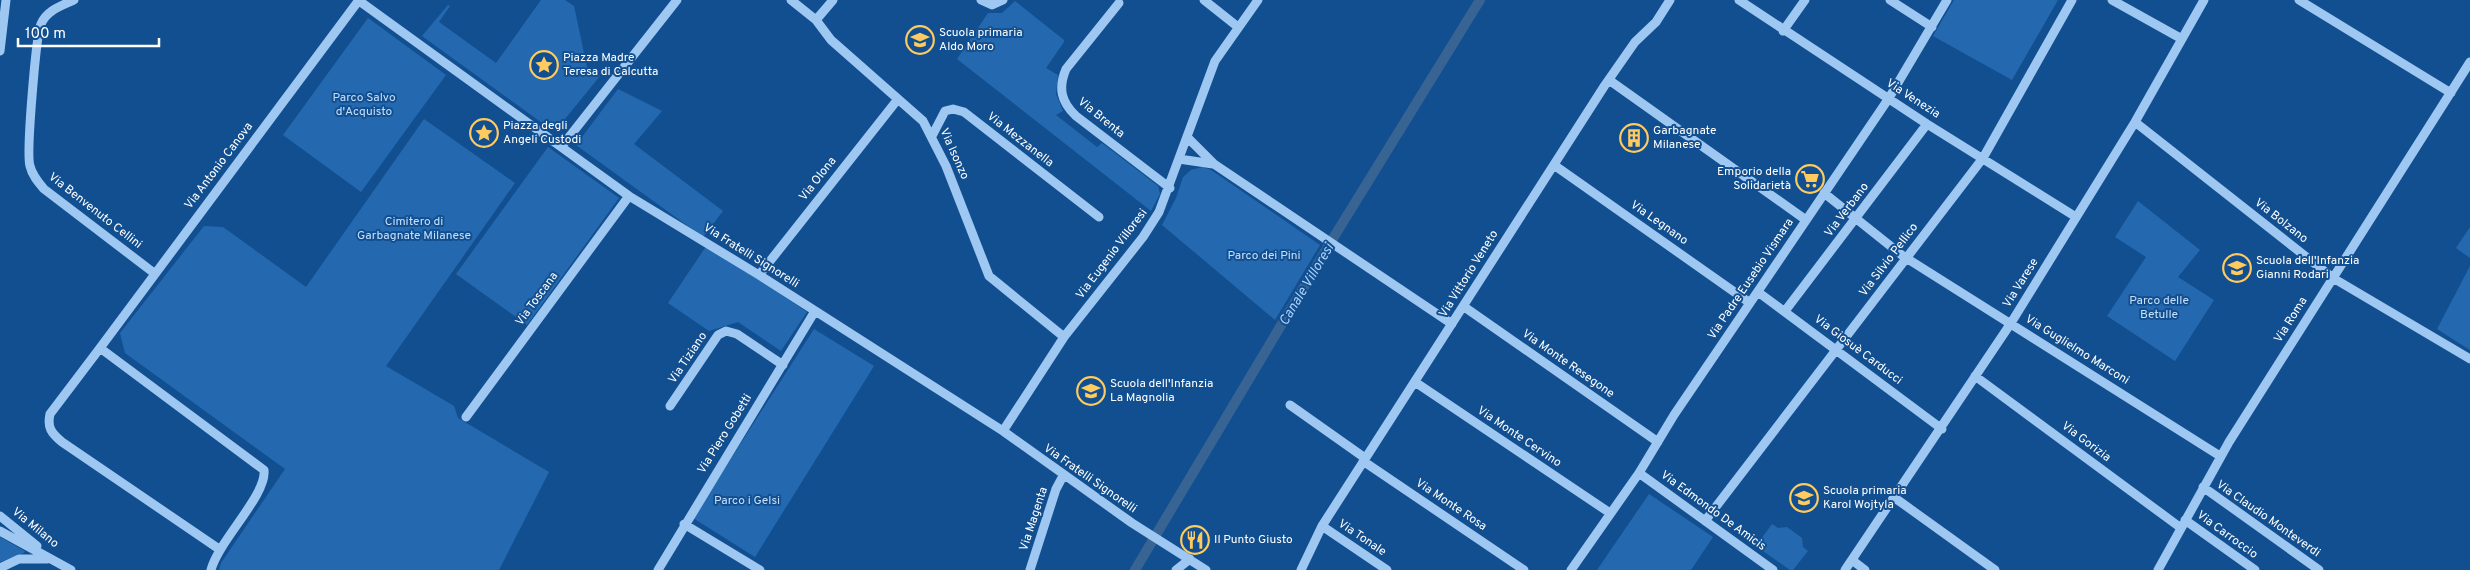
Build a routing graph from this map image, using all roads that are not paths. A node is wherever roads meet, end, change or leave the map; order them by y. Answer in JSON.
{"nodes":[{"id":1,"x":6,"y":0,"type":"edge"},
{"id":2,"x":74,"y":0,"type":"edge"},
{"id":3,"x":358,"y":0,"type":"edge"},
{"id":4,"x":677,"y":0,"type":"edge"},
{"id":5,"x":791,"y":0,"type":"edge"},
{"id":6,"x":833,"y":0,"type":"edge"},
{"id":7,"x":1004,"y":0,"type":"edge"},
{"id":8,"x":1204,"y":0,"type":"edge"},
{"id":9,"x":1258,"y":0,"type":"edge"},
{"id":10,"x":1670,"y":0,"type":"edge"},
{"id":11,"x":1739,"y":0,"type":"edge"},
{"id":12,"x":1805,"y":0,"type":"edge"},
{"id":13,"x":1890,"y":0,"type":"edge"},
{"id":14,"x":1947,"y":0,"type":"edge"},
{"id":15,"x":2072,"y":0,"type":"edge"},
{"id":16,"x":2112,"y":0,"type":"edge"},
{"id":17,"x":2204,"y":0,"type":"edge"},
{"id":18,"x":2300,"y":0,"type":"edge"},
{"id":19,"x":984,"y":2,"type":"edge"},
{"id":20,"x":1119,"y":4,"type":"dead end"},
{"id":21,"x":816,"y":20,"type":"junction"},
{"id":22,"x":1932,"y":26,"type":"junction"},
{"id":23,"x":1238,"y":28,"type":"junction"},
{"id":24,"x":1783,"y":31,"type":"junction"},
{"id":25,"x":2182,"y":39,"type":"junction"},
{"id":26,"x":0,"y":51,"type":"edge"},
{"id":27,"x":2470,"y":62,"type":"edge"},
{"id":28,"x":1609,"y":80,"type":"junction"},
{"id":29,"x":2450,"y":93,"type":"junction"},
{"id":30,"x":1889,"y":98,"type":"junction"},
{"id":31,"x":898,"y":99,"type":"junction"},
{"id":32,"x":2135,"y":122,"type":"junction"},
{"id":33,"x":1927,"y":124,"type":"junction"},
{"id":34,"x":932,"y":136,"type":"junction"},
{"id":35,"x":1187,"y":137,"type":"junction"},
{"id":36,"x":562,"y":146,"type":"junction"},
{"id":37,"x":1983,"y":158,"type":"junction"},
{"id":38,"x":1179,"y":160,"type":"junction"},
{"id":39,"x":1214,"y":164,"type":"junction"},
{"id":40,"x":1554,"y":165,"type":"junction"},
{"id":41,"x":1170,"y":188,"type":"junction"},
{"id":42,"x":1824,"y":193,"type":"junction"},
{"id":43,"x":629,"y":196,"type":"junction"},
{"id":44,"x":1099,"y":217,"type":"dead end"},
{"id":45,"x":2076,"y":217,"type":"junction"},
{"id":46,"x":1806,"y":220,"type":"junction"},
{"id":47,"x":1856,"y":220,"type":"junction"},
{"id":48,"x":1906,"y":259,"type":"junction"},
{"id":49,"x":154,"y":273,"type":"junction"},
{"id":50,"x":759,"y":275,"type":"junction"},
{"id":51,"x":2332,"y":278,"type":"junction"},
{"id":52,"x":1758,"y":292,"type":"junction"},
{"id":53,"x":1750,"y":302,"type":"junction"},
{"id":54,"x":1463,"y":306,"type":"junction"},
{"id":55,"x":1785,"y":311,"type":"junction"},
{"id":56,"x":815,"y":312,"type":"junction"},
{"id":57,"x":2011,"y":322,"type":"junction"},
{"id":58,"x":1452,"y":324,"type":"junction"},
{"id":59,"x":1064,"y":337,"type":"junction"},
{"id":60,"x":100,"y":348,"type":"junction"},
{"id":61,"x":1836,"y":350,"type":"junction"},
{"id":62,"x":2470,"y":359,"type":"edge"},
{"id":63,"x":783,"y":365,"type":"junction"},
{"id":64,"x":1976,"y":376,"type":"junction"},
{"id":65,"x":1415,"y":382,"type":"junction"},
{"id":66,"x":1290,"y":405,"type":"dead end"},
{"id":67,"x":670,"y":406,"type":"dead end"},
{"id":68,"x":466,"y":417,"type":"dead end"},
{"id":69,"x":1942,"y":429,"type":"junction"},
{"id":70,"x":1003,"y":431,"type":"junction"},
{"id":71,"x":1658,"y":442,"type":"junction"},
{"id":72,"x":2220,"y":456,"type":"junction"},
{"id":73,"x":1364,"y":459,"type":"junction"},
{"id":74,"x":1639,"y":473,"type":"junction"},
{"id":75,"x":1063,"y":476,"type":"junction"},
{"id":76,"x":2203,"y":487,"type":"junction"},
{"id":77,"x":1895,"y":498,"type":"junction"},
{"id":78,"x":1610,"y":512,"type":"junction"},
{"id":79,"x":0,"y":516,"type":"edge"},
{"id":80,"x":1705,"y":521,"type":"junction"},
{"id":81,"x":684,"y":524,"type":"junction"},
{"id":82,"x":2183,"y":524,"type":"junction"},
{"id":83,"x":1322,"y":526,"type":"junction"},
{"id":84,"x":0,"y":531,"type":"edge"},
{"id":85,"x":220,"y":549,"type":"junction"},
{"id":86,"x":1190,"y":559,"type":"junction"},
{"id":87,"x":55,"y":560,"type":"junction"},
{"id":88,"x":1852,"y":560,"type":"junction"},
{"id":89,"x":0,"y":568,"type":"edge"},
{"id":90,"x":71,"y":570,"type":"edge"},
{"id":91,"x":211,"y":570,"type":"edge"},
{"id":92,"x":658,"y":570,"type":"edge"},
{"id":93,"x":760,"y":570,"type":"edge"},
{"id":94,"x":1030,"y":570,"type":"edge"},
{"id":95,"x":1176,"y":570,"type":"edge"},
{"id":96,"x":1206,"y":570,"type":"edge"},
{"id":97,"x":1301,"y":570,"type":"edge"},
{"id":98,"x":1387,"y":570,"type":"edge"},
{"id":99,"x":1524,"y":570,"type":"edge"},
{"id":100,"x":1571,"y":570,"type":"edge"},
{"id":101,"x":1772,"y":570,"type":"edge"},
{"id":102,"x":1845,"y":570,"type":"edge"},
{"id":103,"x":1865,"y":570,"type":"edge"},
{"id":104,"x":1995,"y":570,"type":"edge"},
{"id":105,"x":2158,"y":570,"type":"edge"},
{"id":106,"x":2255,"y":570,"type":"edge"},
{"id":107,"x":2320,"y":570,"type":"edge"}],
"edges":[{"from":1,"to":26,"type":"street"},
{"from":2,"to":49,"type":"street","name":"Via Benvenuto Cellini"},
{"from":3,"to":36,"type":"street","name":"Via Fratelli Signorelli"},
{"from":3,"to":49,"type":"street","name":"Via Antonio Canova"},
{"from":4,"to":36,"type":"street"},
{"from":5,"to":21,"type":"street","name":"Via Isonzo"},
{"from":6,"to":21,"type":"street"},
{"from":7,"to":19,"type":"street"},
{"from":8,"to":23,"type":"street"},
{"from":9,"to":23,"type":"street","name":"Via Eugenio Villoresi"},
{"from":10,"to":28,"type":"street","name":"Via Vittorio Veneto"},
{"from":11,"to":24,"type":"street","name":"Via Venezia"},
{"from":12,"to":24,"type":"street"},
{"from":13,"to":22,"type":"street"},
{"from":14,"to":22,"type":"street","name":"Via Padre Eusebio Vismara"},
{"from":15,"to":37,"type":"street","name":"Via Silvio Pellico"},
{"from":16,"to":25,"type":"street"},
{"from":17,"to":25,"type":"street","name":"Via Varese"},
{"from":18,"to":29,"type":"street"},
{"from":20,"to":41,"type":"street","name":"Via Brenta"},
{"from":21,"to":31,"type":"street","name":"Via Isonzo"},
{"from":22,"to":30,"type":"street","name":"Via Padre Eusebio Vismara"},
{"from":23,"to":35,"type":"street","name":"Via Eugenio Villoresi"},
{"from":24,"to":30,"type":"street","name":"Via Venezia"},
{"from":25,"to":32,"type":"street","name":"Via Varese"},
{"from":27,"to":29,"type":"street","name":"Via Roma"},
{"from":28,"to":40,"type":"street","name":"Via Vittorio Veneto"},
{"from":28,"to":46,"type":"street"},
{"from":29,"to":51,"type":"street","name":"Via Roma"},
{"from":30,"to":33,"type":"street","name":"Via Venezia"},
{"from":30,"to":42,"type":"street","name":"Via Padre Eusebio Vismara"},
{"from":31,"to":34,"type":"street","name":"Via Isonzo"},
{"from":31,"to":50,"type":"street","name":"Via Olona"},
{"from":32,"to":45,"type":"street","name":"Via Varese"},
{"from":32,"to":51,"type":"street","name":"Via Bolzano"},
{"from":33,"to":37,"type":"street","name":"Via Venezia"},
{"from":33,"to":47,"type":"street","name":"Via Verbano"},
{"from":34,"to":44,"type":"street","name":"Via Mezzanella"},
{"from":34,"to":59,"type":"street","name":"Via Isonzo"},
{"from":35,"to":38,"type":"street","name":"Via Eugenio Villoresi"},
{"from":35,"to":39,"type":"street"},
{"from":36,"to":43,"type":"street","name":"Via Fratelli Signorelli"},
{"from":37,"to":45,"type":"street","name":"Via Venezia"},
{"from":37,"to":48,"type":"street","name":"Via Silvio Pellico"},
{"from":38,"to":39,"type":"street"},
{"from":38,"to":41,"type":"street","name":"Via Eugenio Villoresi"},
{"from":39,"to":58,"type":"street"},
{"from":40,"to":53,"type":"street","name":"Via Legnano"},
{"from":40,"to":54,"type":"street","name":"Via Vittorio Veneto"},
{"from":41,"to":59,"type":"street","name":"Via Eugenio Villoresi"},
{"from":42,"to":46,"type":"street","name":"Via Padre Eusebio Vismara"},
{"from":42,"to":47,"type":"street","name":"Via Guglielmo Marconi"},
{"from":43,"to":50,"type":"street","name":"Via Fratelli Signorelli"},
{"from":43,"to":68,"type":"street","name":"Via Toscana"},
{"from":45,"to":57,"type":"street","name":"Via Varese"},
{"from":46,"to":52,"type":"street","name":"Via Padre Eusebio Vismara"},
{"from":47,"to":48,"type":"street","name":"Via Guglielmo Marconi"},
{"from":47,"to":55,"type":"street","name":"Via Verbano"},
{"from":48,"to":57,"type":"street","name":"Via Guglielmo Marconi"},
{"from":48,"to":61,"type":"street","name":"Via Silvio Pellico"},
{"from":49,"to":60,"type":"street","name":"Via Antonio Canova"},
{"from":50,"to":56,"type":"street","name":"Via Fratelli Signorelli"},
{"from":51,"to":62,"type":"street","name":"Via Bolzano"},
{"from":51,"to":72,"type":"street","name":"Via Roma"},
{"from":52,"to":53,"type":"street","name":"Via Padre Eusebio Vismara"},
{"from":52,"to":55,"type":"street","name":"Via Giosuè Carducci"},
{"from":53,"to":71,"type":"street","name":"Via Padre Eusebio Vismara"},
{"from":54,"to":58,"type":"street","name":"Via Vittorio Veneto"},
{"from":54,"to":71,"type":"street","name":"Via Monte Resegone"},
{"from":55,"to":61,"type":"street","name":"Via Giosuè Carducci"},
{"from":56,"to":63,"type":"street","name":"Via Piero Gobetti"},
{"from":56,"to":70,"type":"street","name":"Via Fratelli Signorelli"},
{"from":57,"to":64,"type":"street","name":"Via Varese"},
{"from":57,"to":72,"type":"street","name":"Via Guglielmo Marconi"},
{"from":58,"to":65,"type":"street","name":"Via Vittorio Veneto"},
{"from":59,"to":70,"type":"street","name":"Via Eugenio Villoresi"},
{"from":60,"to":85,"type":"street"},
{"from":60,"to":85,"type":"street","name":"Via Antonio Canova"},
{"from":61,"to":69,"type":"street","name":"Via Giosuè Carducci"},
{"from":61,"to":80,"type":"street","name":"Via Silvio Pellico"},
{"from":63,"to":67,"type":"street","name":"Via Tiziano"},
{"from":63,"to":81,"type":"street","name":"Via Piero Gobetti"},
{"from":64,"to":69,"type":"street","name":"Via Varese"},
{"from":64,"to":82,"type":"street","name":"Via Gorizia"},
{"from":65,"to":73,"type":"street","name":"Via Vittorio Veneto"},
{"from":65,"to":78,"type":"street","name":"Via Monte Cervino"},
{"from":66,"to":73,"type":"street","name":"Via Monte Rosa"},
{"from":69,"to":77,"type":"street","name":"Via Varese"},
{"from":70,"to":75,"type":"street","name":"Via Fratelli Signorelli"},
{"from":71,"to":74,"type":"street","name":"Via Padre Eusebio Vismara"},
{"from":72,"to":76,"type":"street","name":"Via Roma"},
{"from":73,"to":83,"type":"street","name":"Via Vittorio Veneto"},
{"from":73,"to":99,"type":"street","name":"Via Monte Rosa"},
{"from":74,"to":78,"type":"street","name":"Via Padre Eusebio Vismara"},
{"from":74,"to":80,"type":"street","name":"Via Edmondo De Amicis"},
{"from":75,"to":86,"type":"street","name":"Via Fratelli Signorelli"},
{"from":75,"to":94,"type":"street","name":"Via Magenta"},
{"from":76,"to":82,"type":"street","name":"Via Roma"},
{"from":76,"to":107,"type":"street","name":"Via Claudio Monteverdi"},
{"from":77,"to":88,"type":"street","name":"Via Varese"},
{"from":77,"to":104,"type":"street"},
{"from":78,"to":100,"type":"street","name":"Via Padre Eusebio Vismara"},
{"from":79,"to":87,"type":"street","name":"Via Milano"},
{"from":80,"to":101,"type":"street","name":"Via Edmondo De Amicis"},
{"from":81,"to":92,"type":"street","name":"Via Piero Gobetti"},
{"from":81,"to":93,"type":"street"},
{"from":82,"to":105,"type":"street","name":"Via Roma"},
{"from":82,"to":106,"type":"street","name":"Via Carroccio"},
{"from":83,"to":97,"type":"street","name":"Via Vittorio Veneto"},
{"from":83,"to":98,"type":"street","name":"Via Tonale"},
{"from":84,"to":87,"type":"street","name":"Via Milano"},
{"from":85,"to":91,"type":"street"},
{"from":86,"to":95,"type":"street"},
{"from":86,"to":96,"type":"street","name":"Via Fratelli Signorelli"},
{"from":87,"to":89,"type":"street"},
{"from":87,"to":90,"type":"street","name":"Via Milano"},
{"from":88,"to":102,"type":"street","name":"Via Varese"},
{"from":88,"to":103,"type":"street"}]}
